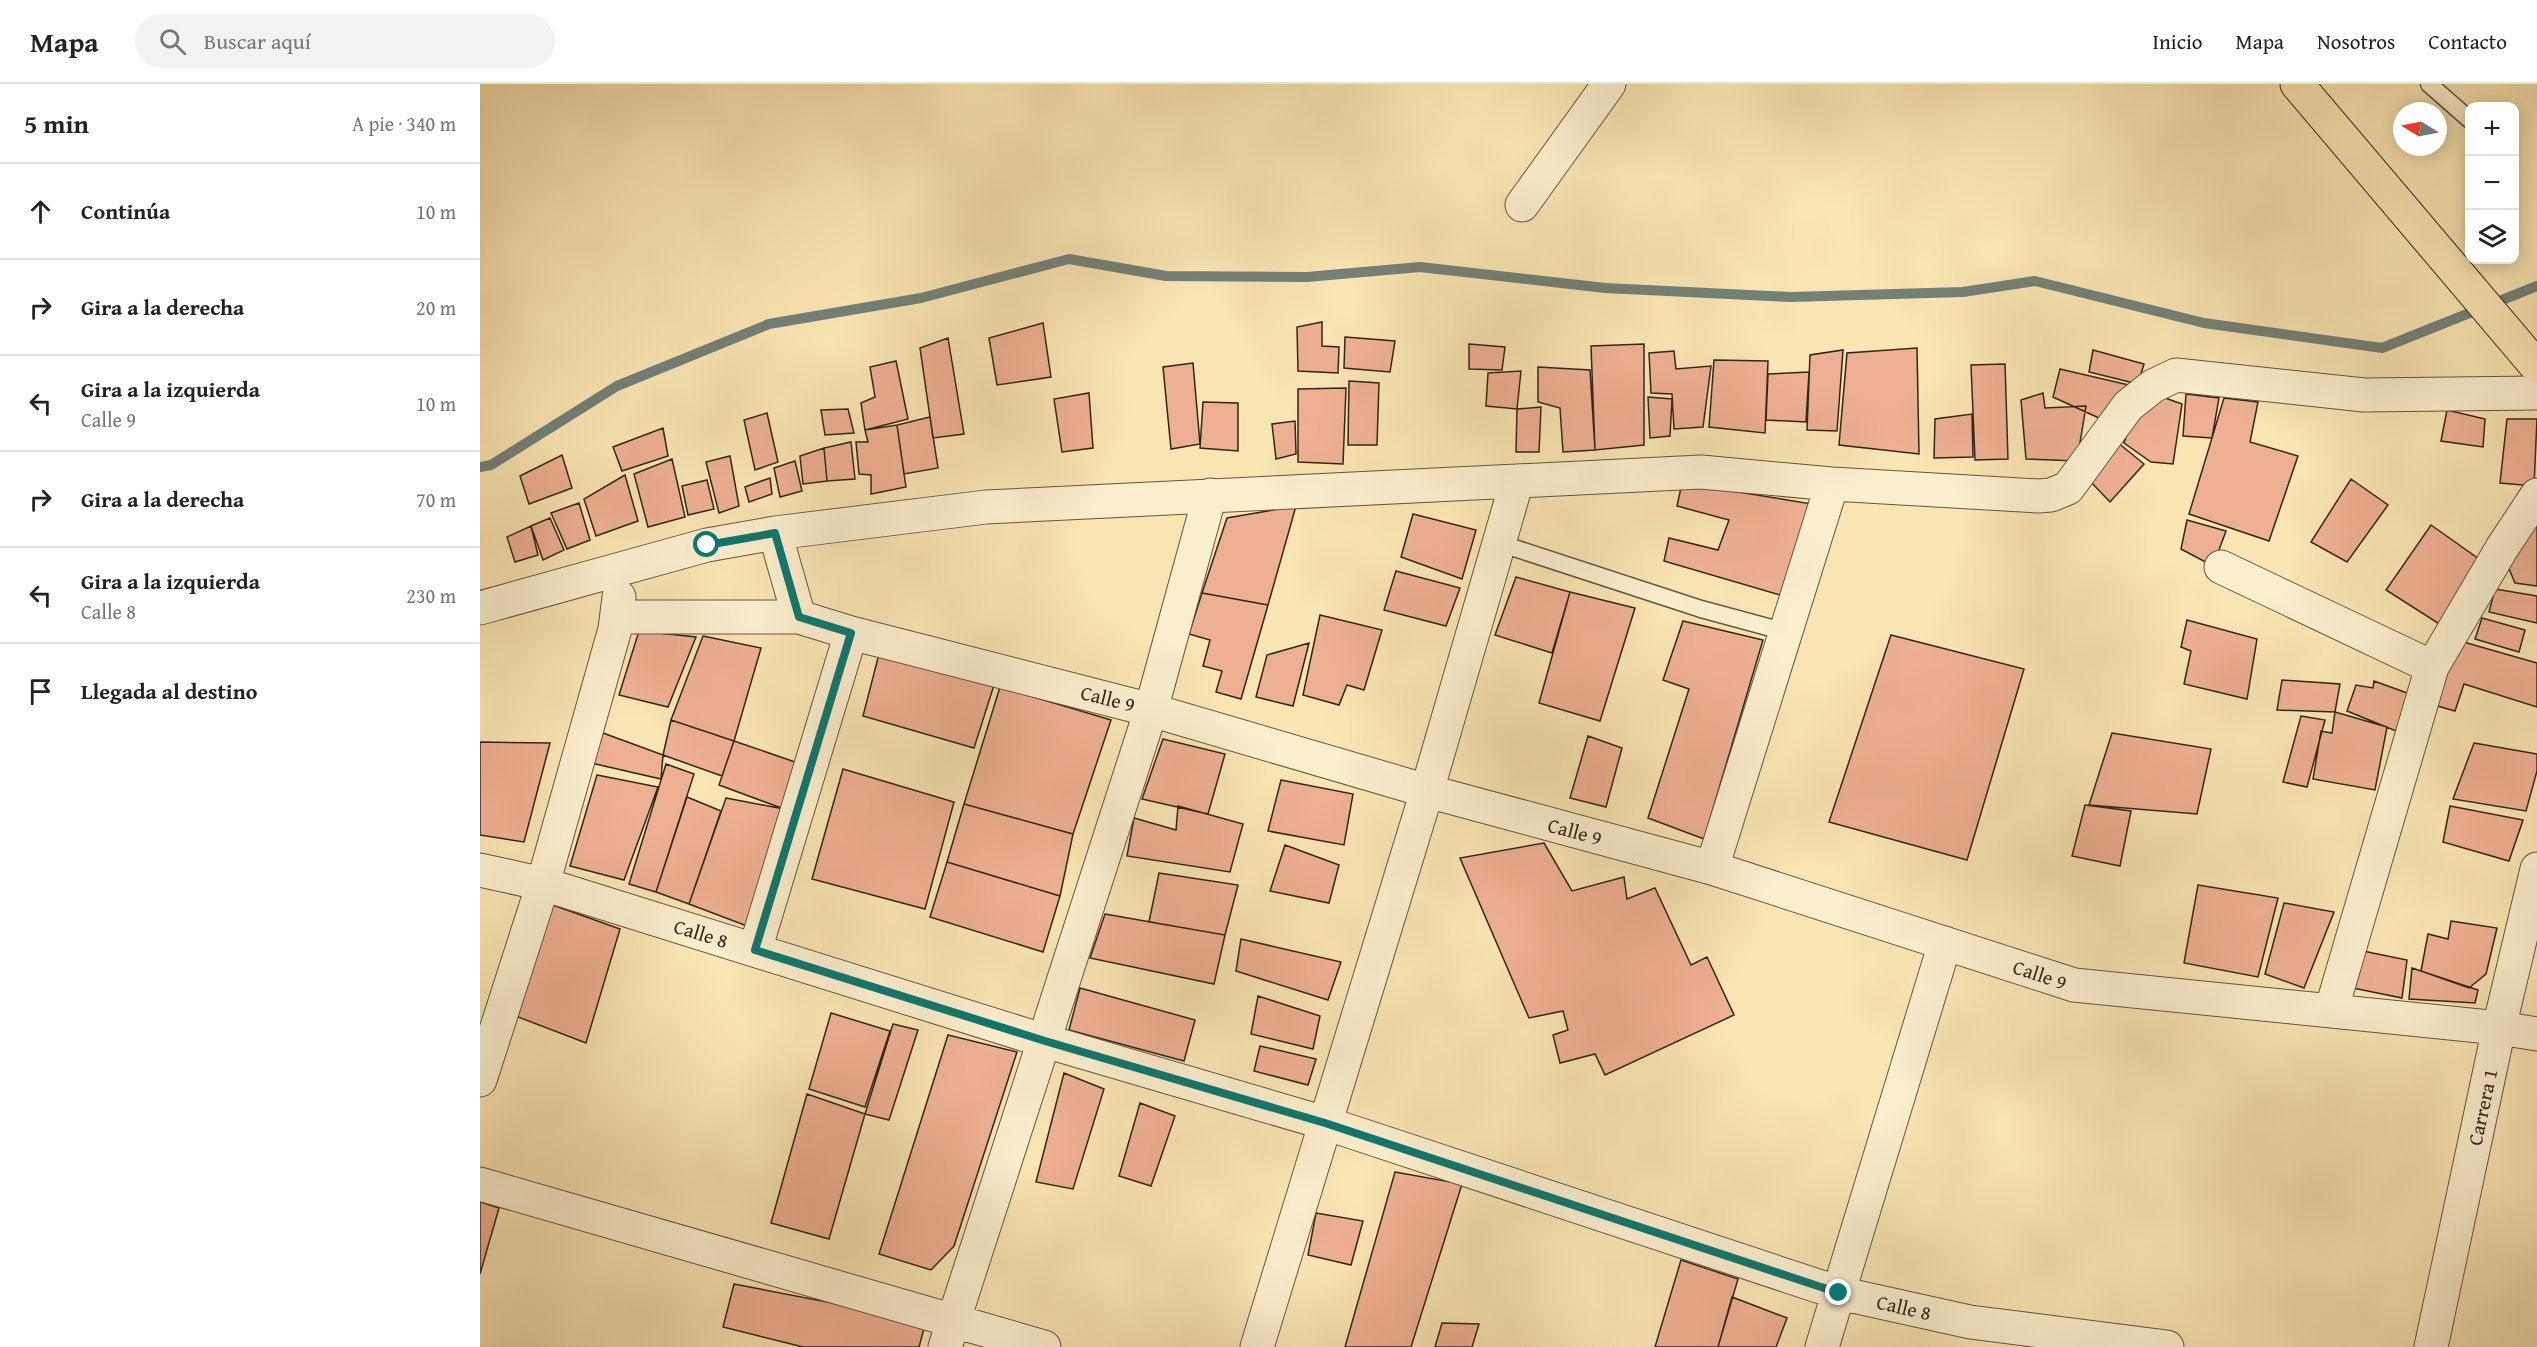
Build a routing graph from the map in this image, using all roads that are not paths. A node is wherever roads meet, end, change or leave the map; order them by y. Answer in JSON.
{"nodes":[{"id":1,"x":1609,"y":84,"type":"edge"},
{"id":2,"x":2429,"y":84,"type":"edge"},
{"id":3,"x":2301,"y":85,"type":"edge"},
{"id":4,"x":2465,"y":116,"type":"edge"},
{"id":5,"x":1522,"y":205,"type":"dead end"},
{"id":6,"x":2537,"y":367,"type":"edge"},
{"id":7,"x":2537,"y":393,"type":"edge"},
{"id":8,"x":1517,"y":481,"type":"junction"},
{"id":9,"x":1832,"y":484,"type":"junction"},
{"id":10,"x":1210,"y":495,"type":"junction"},
{"id":11,"x":2537,"y":495,"type":"edge"},
{"id":12,"x":775,"y":533,"type":"junction"},
{"id":13,"x":1499,"y":543,"type":"junction"},
{"id":14,"x":2221,"y":567,"type":"dead end"},
{"id":15,"x":621,"y":568,"type":"junction"},
{"id":16,"x":480,"y":608,"type":"edge"},
{"id":17,"x":617,"y":617,"type":"junction"},
{"id":18,"x":799,"y":617,"type":"junction"},
{"id":19,"x":1786,"y":632,"type":"junction"},
{"id":20,"x":851,"y":633,"type":"junction"},
{"id":21,"x":2432,"y":667,"type":"junction"},
{"id":22,"x":1151,"y":710,"type":"junction"},
{"id":23,"x":1428,"y":791,"type":"junction"},
{"id":24,"x":1712,"y":868,"type":"junction"},
{"id":25,"x":2537,"y":868,"type":"edge"},
{"id":26,"x":480,"y":870,"type":"edge"},
{"id":27,"x":543,"y":884,"type":"junction"},
{"id":28,"x":1945,"y":943,"type":"junction"},
{"id":29,"x":755,"y":950,"type":"junction"},
{"id":30,"x":2331,"y":1011,"type":"junction"},
{"id":31,"x":2499,"y":1028,"type":"junction"},
{"id":32,"x":2537,"y":1034,"type":"edge"},
{"id":33,"x":1045,"y":1041,"type":"junction"},
{"id":34,"x":480,"y":1080,"type":"edge"},
{"id":35,"x":1325,"y":1123,"type":"junction"},
{"id":36,"x":480,"y":1184,"type":"edge"},
{"id":37,"x":1839,"y":1293,"type":"junction"},
{"id":38,"x":950,"y":1334,"type":"edge"},
{"id":39,"x":1044,"y":1347,"type":"edge"},
{"id":40,"x":1257,"y":1347,"type":"edge"},
{"id":41,"x":1822,"y":1347,"type":"edge"},
{"id":42,"x":2167,"y":1347,"type":"edge"},
{"id":43,"x":2431,"y":1347,"type":"edge"}],
"edges":[{"from":1,"to":5,"type":"street"},
{"from":2,"to":4,"type":"lane"},
{"from":3,"to":6,"type":"main road"},
{"from":7,"to":9,"type":"street"},
{"from":8,"to":9,"type":"street"},
{"from":8,"to":10,"type":"street"},
{"from":8,"to":13,"type":"street"},
{"from":9,"to":19,"type":"street"},
{"from":10,"to":12,"type":"street"},
{"from":10,"to":22,"type":"street"},
{"from":11,"to":21,"type":"street"},
{"from":12,"to":15,"type":"street"},
{"from":12,"to":18,"type":"street"},
{"from":13,"to":19,"type":"lane"},
{"from":13,"to":23,"type":"street"},
{"from":14,"to":21,"type":"street"},
{"from":15,"to":16,"type":"street"},
{"from":15,"to":17,"type":"street"},
{"from":17,"to":18,"type":"street","name":"Calle 9"},
{"from":17,"to":27,"type":"street"},
{"from":18,"to":20,"type":"street","name":"Calle 9"},
{"from":19,"to":24,"type":"street"},
{"from":20,"to":22,"type":"street","name":"Calle 9"},
{"from":20,"to":29,"type":"street"},
{"from":21,"to":30,"type":"street"},
{"from":22,"to":23,"type":"street","name":"Calle 9"},
{"from":22,"to":33,"type":"street"},
{"from":23,"to":24,"type":"street","name":"Calle 9"},
{"from":23,"to":35,"type":"street"},
{"from":24,"to":28,"type":"street","name":"Calle 9"},
{"from":25,"to":31,"type":"street","name":"Carrera 1"},
{"from":26,"to":27,"type":"street","name":"Calle 8"},
{"from":27,"to":29,"type":"street","name":"Calle 8"},
{"from":27,"to":34,"type":"street"},
{"from":28,"to":30,"type":"street","name":"Calle 9"},
{"from":28,"to":37,"type":"street"},
{"from":29,"to":33,"type":"street","name":"Calle 8"},
{"from":30,"to":31,"type":"street","name":"Calle 9"},
{"from":31,"to":32,"type":"street","name":"Calle 9"},
{"from":31,"to":43,"type":"street","name":"Carrera 1"},
{"from":33,"to":35,"type":"street","name":"Calle 8"},
{"from":33,"to":38,"type":"street"},
{"from":35,"to":37,"type":"street","name":"Calle 8"},
{"from":35,"to":40,"type":"street"},
{"from":36,"to":38,"type":"street"},
{"from":37,"to":41,"type":"street"},
{"from":37,"to":42,"type":"street","name":"Calle 8"},
{"from":38,"to":39,"type":"street"}]}
